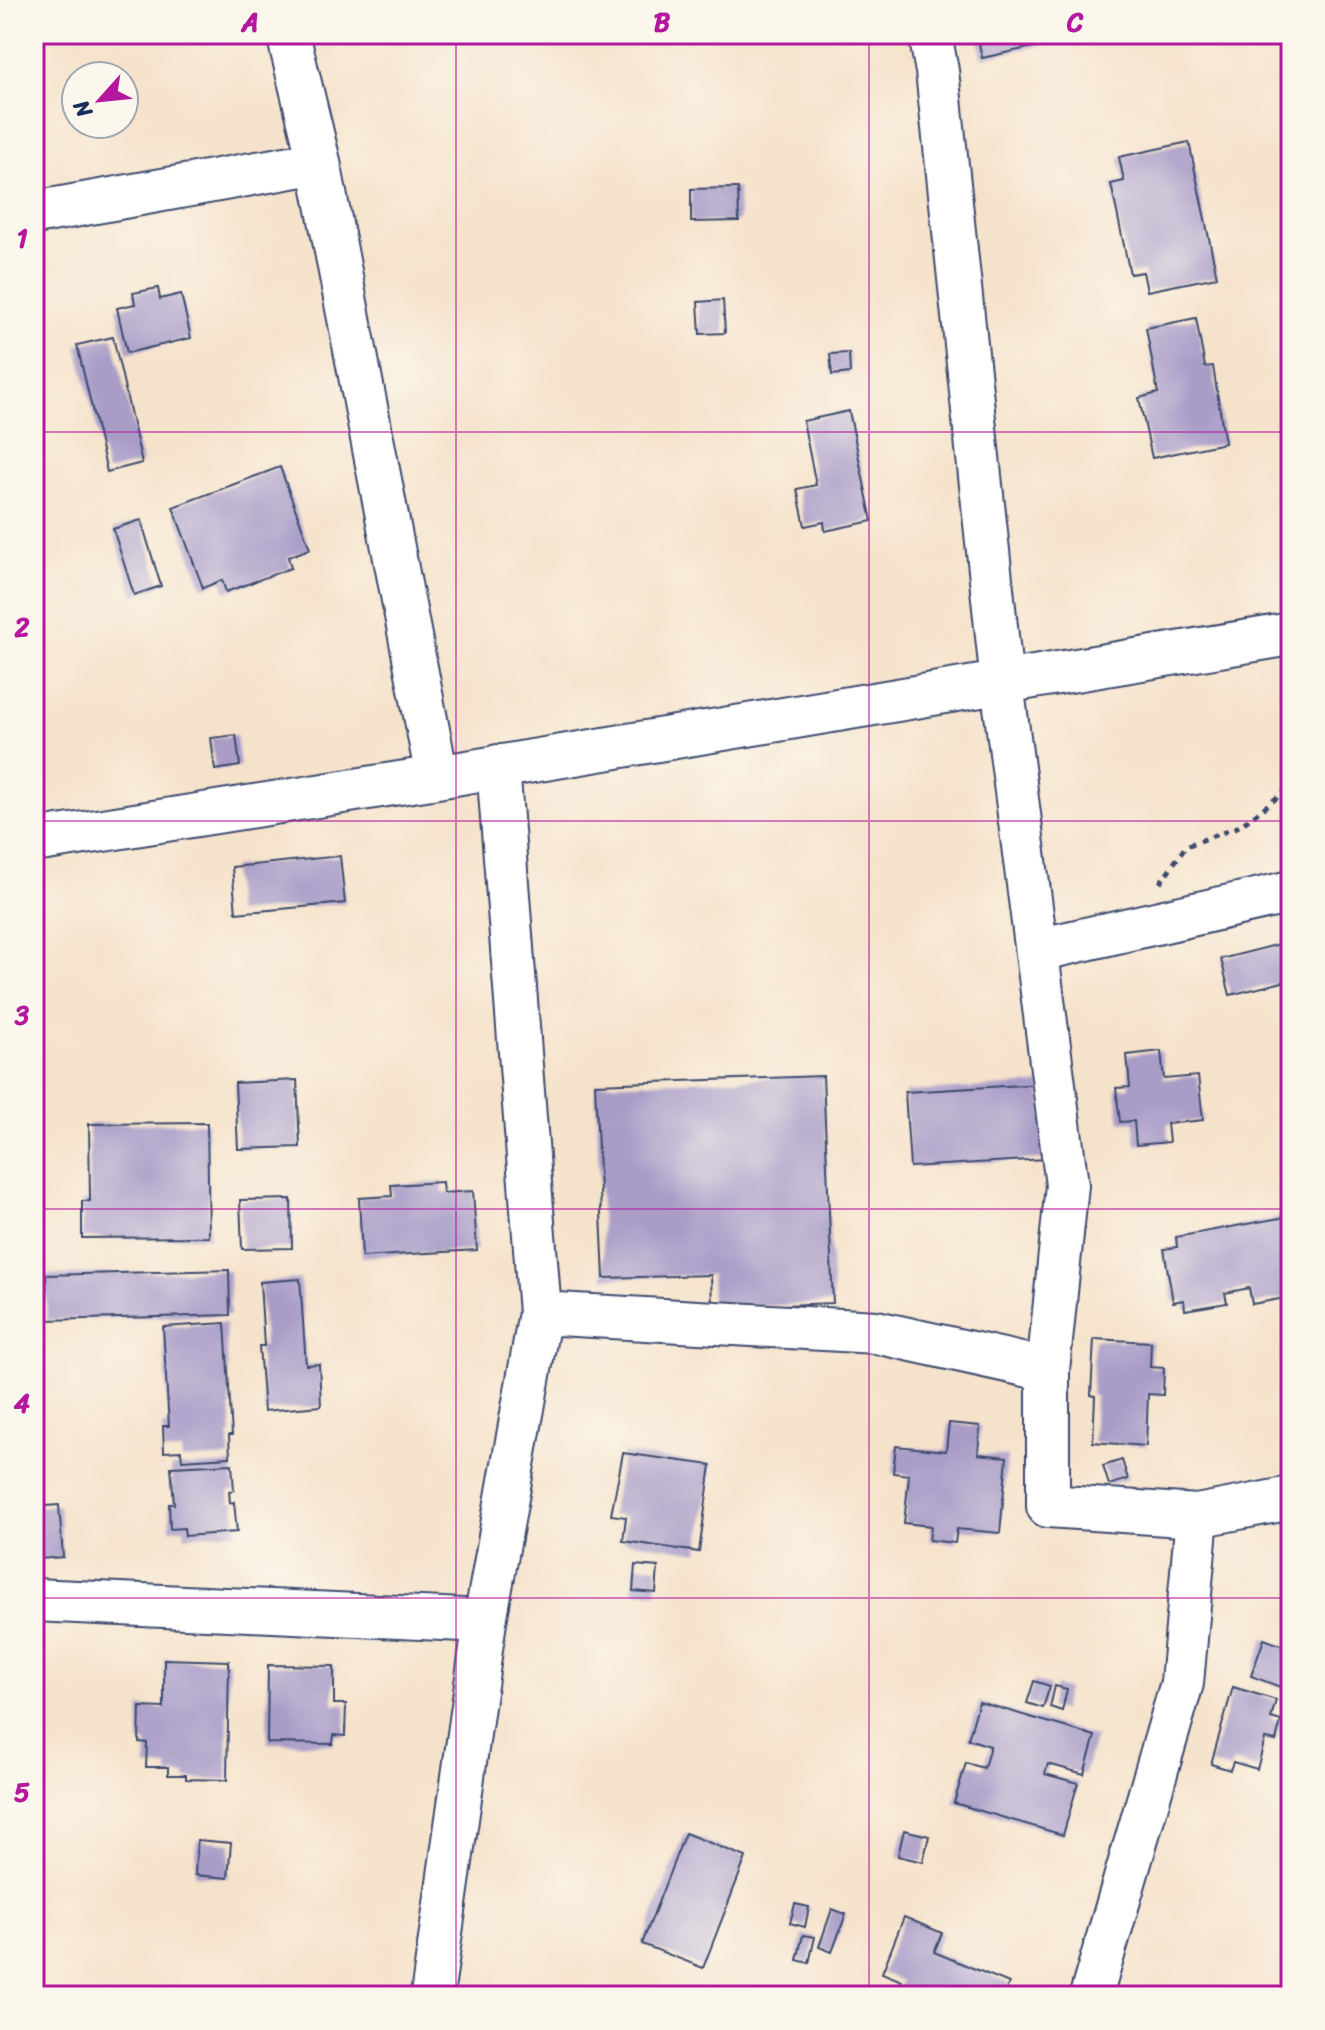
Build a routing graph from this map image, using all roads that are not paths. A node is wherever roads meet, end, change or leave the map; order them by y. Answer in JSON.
{"nodes":[{"id":1,"x":288,"y":34,"type":"edge"},
{"id":2,"x":930,"y":34,"type":"edge"},
{"id":3,"x":319,"y":162,"type":"junction"},
{"id":4,"x":34,"y":213,"type":"edge"},
{"id":5,"x":1291,"y":634,"type":"edge"},
{"id":6,"x":1002,"y":683,"type":"junction"},
{"id":7,"x":498,"y":766,"type":"junction"},
{"id":8,"x":437,"y":777,"type":"junction"},
{"id":9,"x":34,"y":841,"type":"edge"},
{"id":10,"x":1291,"y":892,"type":"edge"},
{"id":11,"x":1038,"y":950,"type":"junction"},
{"id":12,"x":540,"y":1313,"type":"junction"},
{"id":13,"x":1048,"y":1370,"type":"junction"},
{"id":14,"x":1291,"y":1498,"type":"edge"},
{"id":15,"x":1197,"y":1516,"type":"junction"},
{"id":16,"x":34,"y":1600,"type":"edge"},
{"id":17,"x":485,"y":1621,"type":"junction"},
{"id":18,"x":432,"y":1996,"type":"edge"},
{"id":19,"x":1091,"y":1996,"type":"edge"}],
"edges":[{"from":1,"to":3,"type":"street"},
{"from":2,"to":6,"type":"street"},
{"from":3,"to":4,"type":"street"},
{"from":3,"to":8,"type":"street"},
{"from":5,"to":6,"type":"street"},
{"from":6,"to":7,"type":"street"},
{"from":6,"to":11,"type":"street"},
{"from":7,"to":8,"type":"street"},
{"from":7,"to":12,"type":"street"},
{"from":8,"to":9,"type":"street"},
{"from":10,"to":11,"type":"street"},
{"from":11,"to":13,"type":"street"},
{"from":12,"to":13,"type":"street"},
{"from":12,"to":17,"type":"street"},
{"from":13,"to":15,"type":"street"},
{"from":14,"to":15,"type":"street"},
{"from":15,"to":19,"type":"street"},
{"from":16,"to":17,"type":"street"},
{"from":17,"to":18,"type":"street"}]}
